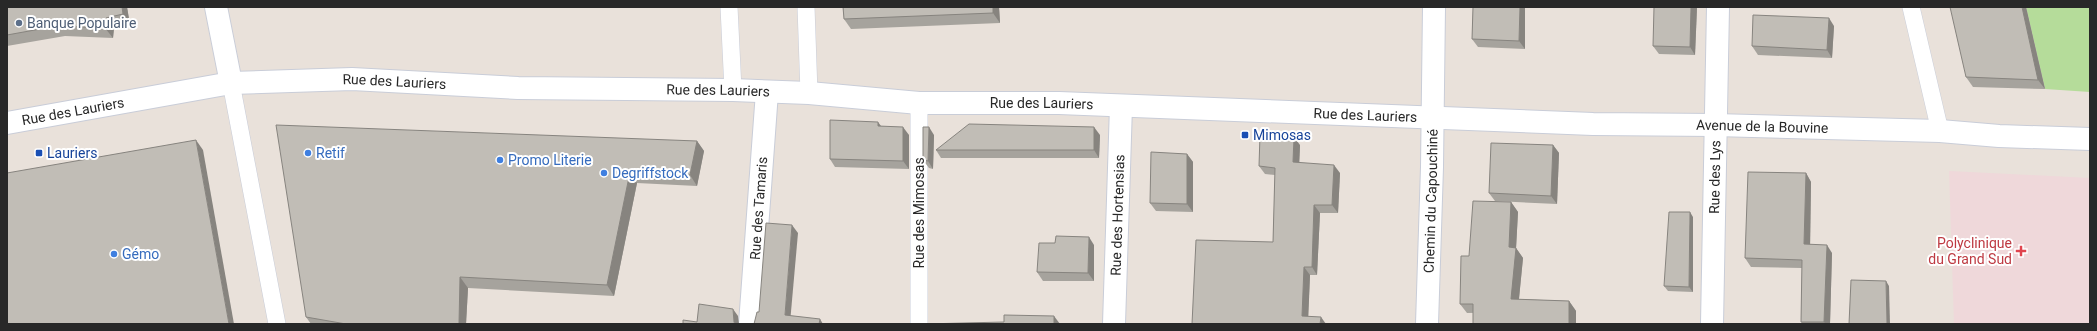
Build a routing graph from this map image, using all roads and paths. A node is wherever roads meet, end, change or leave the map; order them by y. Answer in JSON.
{"nodes":[{"id":1,"x":216,"y":7,"type":"edge"},
{"id":2,"x":729,"y":7,"type":"edge"},
{"id":3,"x":806,"y":7,"type":"edge"},
{"id":4,"x":1434,"y":7,"type":"edge"},
{"id":5,"x":1718,"y":7,"type":"edge"},
{"id":6,"x":1911,"y":7,"type":"edge"},
{"id":7,"x":230,"y":83,"type":"junction"},
{"id":8,"x":733,"y":90,"type":"junction"},
{"id":9,"x":767,"y":92,"type":"junction"},
{"id":10,"x":809,"y":93,"type":"junction"},
{"id":11,"x":919,"y":103,"type":"junction"},
{"id":12,"x":1121,"y":106,"type":"junction"},
{"id":13,"x":1433,"y":118,"type":"junction"},
{"id":14,"x":7,"y":123,"type":"edge"},
{"id":15,"x":1715,"y":125,"type":"junction"},
{"id":16,"x":1940,"y":131,"type":"junction"},
{"id":17,"x":2090,"y":139,"type":"edge"},
{"id":18,"x":277,"y":324,"type":"edge"},
{"id":19,"x":750,"y":324,"type":"edge"},
{"id":20,"x":919,"y":324,"type":"edge"},
{"id":21,"x":1114,"y":324,"type":"edge"},
{"id":22,"x":1427,"y":324,"type":"edge"},
{"id":23,"x":1712,"y":324,"type":"edge"}],
"edges":[{"from":1,"to":7,"type":"street"},
{"from":2,"to":8,"type":"lane"},
{"from":3,"to":10,"type":"lane"},
{"from":4,"to":13,"type":"street","name":"Chemin du Capouchiné"},
{"from":5,"to":15,"type":"street","name":"Rue des Lys"},
{"from":6,"to":16,"type":"lane"},
{"from":7,"to":8,"type":"street","name":"Rue des Lauriers"},
{"from":7,"to":14,"type":"street","name":"Rue des Lauriers"},
{"from":7,"to":18,"type":"lane"},
{"from":8,"to":9,"type":"street","name":"Rue des Lauriers"},
{"from":9,"to":10,"type":"street","name":"Rue des Lauriers"},
{"from":9,"to":19,"type":"street","name":"Rue des Tamaris"},
{"from":10,"to":11,"type":"street","name":"Rue des Lauriers"},
{"from":11,"to":12,"type":"street","name":"Rue des Lauriers"},
{"from":11,"to":20,"type":"lane","name":"Rue des Mimosas"},
{"from":12,"to":13,"type":"street","name":"Rue des Lauriers"},
{"from":12,"to":21,"type":"street","name":"Rue des Hortensias"},
{"from":13,"to":15,"type":"street","name":"Avenue de la Bouvine"},
{"from":13,"to":22,"type":"street","name":"Chemin du Capouchiné"},
{"from":15,"to":16,"type":"street","name":"Avenue de la Bouvine"},
{"from":15,"to":23,"type":"street","name":"Rue des Lys"},
{"from":16,"to":17,"type":"street","name":"Avenue de la Bouvine"}]}
